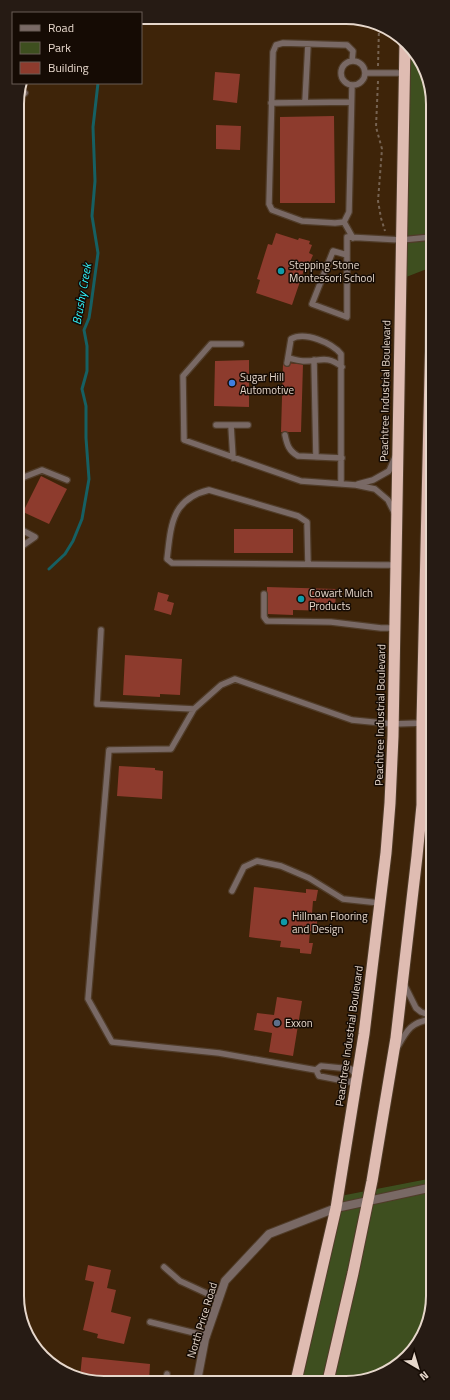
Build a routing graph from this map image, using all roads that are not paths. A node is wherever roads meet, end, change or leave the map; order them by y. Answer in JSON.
{"nodes":[{"id":1,"x":308,"y":44,"type":"junction"},
{"id":2,"x":405,"y":50,"type":"edge"},
{"id":3,"x":352,"y":61,"type":"junction"},
{"id":4,"x":365,"y":73,"type":"junction"},
{"id":5,"x":404,"y":73,"type":"junction"},
{"id":6,"x":352,"y":85,"type":"junction"},
{"id":7,"x":271,"y":102,"type":"junction"},
{"id":8,"x":305,"y":102,"type":"junction"},
{"id":9,"x":352,"y":102,"type":"junction"},
{"id":10,"x":344,"y":222,"type":"junction"},
{"id":11,"x":353,"y":238,"type":"junction"},
{"id":12,"x":426,"y":238,"type":"edge"},
{"id":13,"x":401,"y":240,"type":"junction"},
{"id":14,"x":347,"y":255,"type":"junction"},
{"id":15,"x":241,"y":344,"type":"dead end"},
{"id":16,"x":314,"y":360,"type":"junction"},
{"id":17,"x":342,"y":367,"type":"junction"},
{"id":18,"x":216,"y":425,"type":"dead end"},
{"id":19,"x":248,"y":425,"type":"dead end"},
{"id":20,"x":232,"y":426,"type":"junction"},
{"id":21,"x":285,"y":435,"type":"dead end"},
{"id":22,"x":397,"y":450,"type":"junction"},
{"id":23,"x":316,"y":457,"type":"junction"},
{"id":24,"x":233,"y":458,"type":"junction"},
{"id":25,"x":342,"y":458,"type":"junction"},
{"id":26,"x":24,"y":477,"type":"edge"},
{"id":27,"x":67,"y":480,"type":"dead end"},
{"id":28,"x":341,"y":484,"type":"junction"},
{"id":29,"x":356,"y":485,"type":"junction"},
{"id":30,"x":396,"y":516,"type":"junction"},
{"id":31,"x":24,"y":531,"type":"edge"},
{"id":32,"x":24,"y":544,"type":"edge"},
{"id":33,"x":308,"y":564,"type":"junction"},
{"id":34,"x":396,"y":565,"type":"junction"},
{"id":35,"x":264,"y":594,"type":"dead end"},
{"id":36,"x":395,"y":628,"type":"junction"},
{"id":37,"x":101,"y":630,"type":"dead end"},
{"id":38,"x":194,"y":709,"type":"junction"},
{"id":39,"x":426,"y":721,"type":"edge"},
{"id":40,"x":393,"y":724,"type":"junction"},
{"id":41,"x":426,"y":738,"type":"edge"},
{"id":42,"x":232,"y":891,"type":"dead end"},
{"id":43,"x":380,"y":903,"type":"junction"},
{"id":44,"x":402,"y":979,"type":"junction"},
{"id":45,"x":426,"y":1014,"type":"edge"},
{"id":46,"x":426,"y":1020,"type":"edge"},
{"id":47,"x":392,"y":1057,"type":"junction"},
{"id":48,"x":316,"y":1070,"type":"junction"},
{"id":49,"x":357,"y":1077,"type":"junction"},
{"id":50,"x":426,"y":1189,"type":"edge"},
{"id":51,"x":368,"y":1202,"type":"junction"},
{"id":52,"x":336,"y":1208,"type":"junction"},
{"id":53,"x":164,"y":1267,"type":"dead end"},
{"id":54,"x":219,"y":1299,"type":"junction"},
{"id":55,"x":150,"y":1322,"type":"dead end"},
{"id":56,"x":206,"y":1336,"type":"junction"},
{"id":57,"x":198,"y":1376,"type":"edge"},
{"id":58,"x":297,"y":1376,"type":"edge"},
{"id":59,"x":329,"y":1376,"type":"edge"}],
"edges":[{"from":1,"to":3,"type":"lane"},
{"from":1,"to":7,"type":"lane"},
{"from":1,"to":8,"type":"lane"},
{"from":2,"to":5,"type":"highway","name":"Peachtree Industrial Boulevard"},
{"from":3,"to":4,"type":"lane"},
{"from":3,"to":6,"type":"lane"},
{"from":4,"to":5,"type":"lane"},
{"from":4,"to":6,"type":"lane"},
{"from":5,"to":13,"type":"highway","name":"Peachtree Industrial Boulevard"},
{"from":6,"to":9,"type":"lane"},
{"from":7,"to":8,"type":"lane"},
{"from":7,"to":10,"type":"lane"},
{"from":8,"to":9,"type":"lane"},
{"from":9,"to":10,"type":"lane"},
{"from":10,"to":11,"type":"lane"},
{"from":11,"to":13,"type":"lane"},
{"from":11,"to":14,"type":"lane"},
{"from":12,"to":13,"type":"lane"},
{"from":13,"to":22,"type":"highway","name":"Peachtree Industrial Boulevard"},
{"from":14,"to":14,"type":"lane"},
{"from":15,"to":24,"type":"lane"},
{"from":16,"to":17,"type":"lane"},
{"from":16,"to":17,"type":"lane"},
{"from":16,"to":23,"type":"lane"},
{"from":17,"to":25,"type":"lane"},
{"from":18,"to":20,"type":"lane"},
{"from":19,"to":20,"type":"lane"},
{"from":20,"to":24,"type":"lane"},
{"from":21,"to":23,"type":"lane"},
{"from":22,"to":29,"type":"lane"},
{"from":22,"to":30,"type":"highway","name":"Peachtree Industrial Boulevard"},
{"from":23,"to":25,"type":"lane"},
{"from":24,"to":28,"type":"lane"},
{"from":25,"to":28,"type":"lane"},
{"from":26,"to":27,"type":"lane"},
{"from":28,"to":29,"type":"lane"},
{"from":29,"to":30,"type":"lane"},
{"from":30,"to":34,"type":"highway","name":"Peachtree Industrial Boulevard"},
{"from":31,"to":32,"type":"lane"},
{"from":33,"to":33,"type":"lane"},
{"from":33,"to":34,"type":"lane"},
{"from":34,"to":36,"type":"highway","name":"Peachtree Industrial Boulevard"},
{"from":35,"to":36,"type":"lane"},
{"from":36,"to":40,"type":"highway","name":"Peachtree Industrial Boulevard"},
{"from":37,"to":38,"type":"lane"},
{"from":38,"to":40,"type":"lane"},
{"from":38,"to":48,"type":"lane"},
{"from":39,"to":40,"type":"lane"},
{"from":40,"to":43,"type":"highway","name":"Peachtree Industrial Boulevard"},
{"from":41,"to":44,"type":"highway"},
{"from":42,"to":43,"type":"lane"},
{"from":43,"to":49,"type":"highway","name":"Peachtree Industrial Boulevard"},
{"from":44,"to":45,"type":"lane"},
{"from":44,"to":47,"type":"highway"},
{"from":46,"to":47,"type":"lane"},
{"from":47,"to":51,"type":"highway"},
{"from":48,"to":49,"type":"lane"},
{"from":48,"to":49,"type":"lane"},
{"from":49,"to":52,"type":"highway","name":"Peachtree Industrial Boulevard"},
{"from":50,"to":51,"type":"street","name":"North Price Road"},
{"from":51,"to":52,"type":"street","name":"North Price Road"},
{"from":51,"to":59,"type":"highway"},
{"from":52,"to":54,"type":"street","name":"North Price Road"},
{"from":52,"to":58,"type":"highway","name":"Peachtree Industrial Boulevard"},
{"from":53,"to":54,"type":"lane"},
{"from":54,"to":56,"type":"street","name":"North Price Road"},
{"from":55,"to":56,"type":"lane"},
{"from":56,"to":57,"type":"street","name":"North Price Road"}]}
